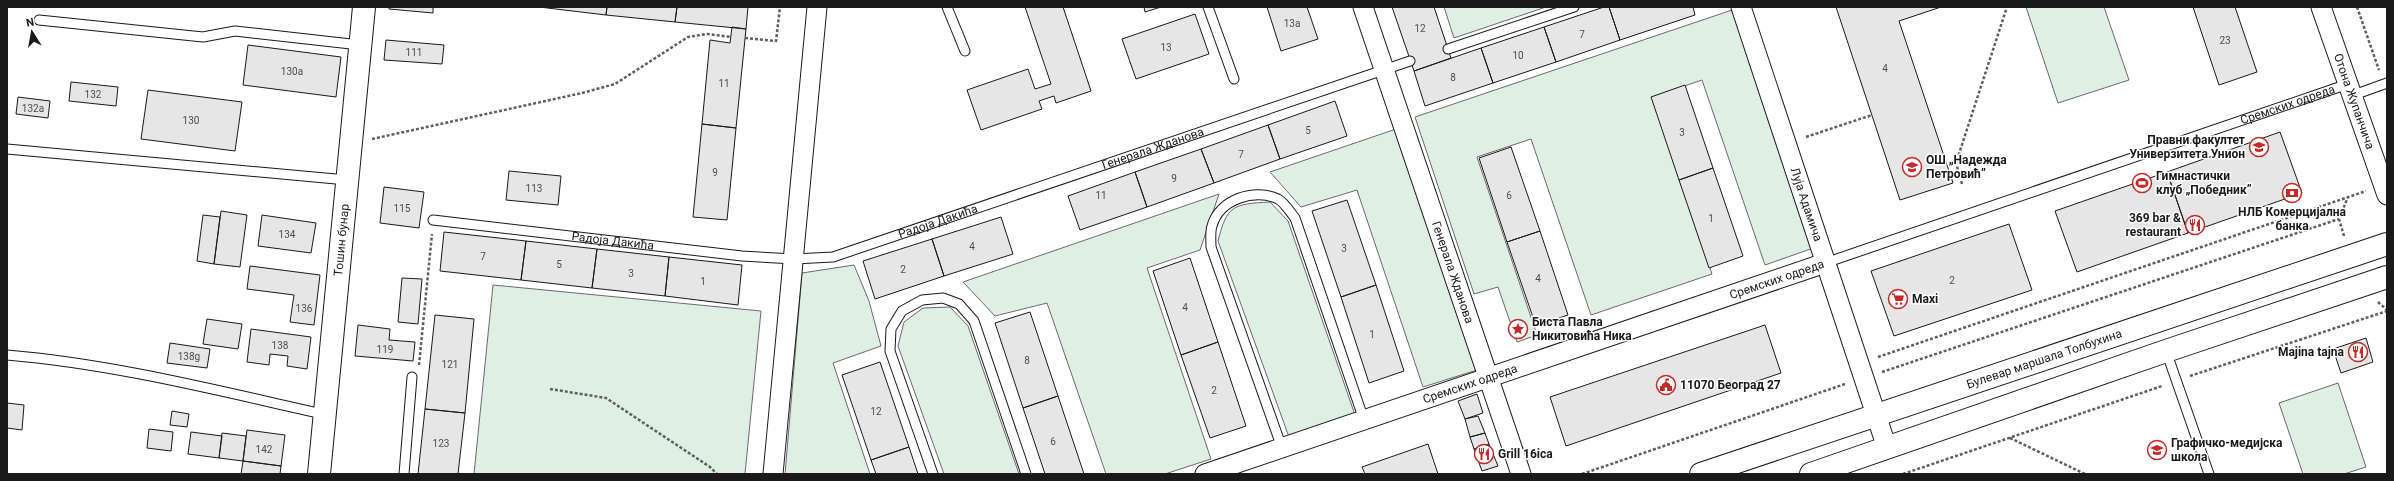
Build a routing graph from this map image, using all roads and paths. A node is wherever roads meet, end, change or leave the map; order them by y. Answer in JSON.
{"nodes":[{"id":1,"x":364,"y":7,"type":"edge"},
{"id":2,"x":780,"y":7,"type":"edge"},
{"id":3,"x":817,"y":7,"type":"edge"},
{"id":4,"x":947,"y":7,"type":"edge"},
{"id":5,"x":1208,"y":7,"type":"edge"},
{"id":6,"x":1363,"y":7,"type":"edge"},
{"id":7,"x":1574,"y":7,"type":"edge"},
{"id":8,"x":1741,"y":7,"type":"edge"},
{"id":9,"x":2007,"y":7,"type":"edge"},
{"id":10,"x":2321,"y":7,"type":"edge"},
{"id":11,"x":2357,"y":7,"type":"edge"},
{"id":12,"x":39,"y":20,"type":"dead end"},
{"id":13,"x":731,"y":36,"type":"dead end"},
{"id":14,"x":745,"y":38,"type":"dead end"},
{"id":15,"x":360,"y":45,"type":"junction"},
{"id":16,"x":1448,"y":49,"type":"dead end"},
{"id":17,"x":965,"y":51,"type":"dead end"},
{"id":18,"x":1410,"y":61,"type":"dead end"},
{"id":19,"x":1385,"y":70,"type":"junction"},
{"id":20,"x":1234,"y":79,"type":"dead end"},
{"id":21,"x":2385,"y":84,"type":"edge"},
{"id":22,"x":2349,"y":90,"type":"junction"},
{"id":23,"x":1872,"y":116,"type":"dead end"},
{"id":24,"x":1799,"y":139,"type":"dead end"},
{"id":25,"x":369,"y":140,"type":"dead end"},
{"id":26,"x":7,"y":149,"type":"edge"},
{"id":27,"x":347,"y":180,"type":"junction"},
{"id":28,"x":1058,"y":181,"type":"joint"},
{"id":29,"x":1962,"y":184,"type":"dead end"},
{"id":30,"x":2387,"y":195,"type":"edge"},
{"id":31,"x":2348,"y":197,"type":"dead end"},
{"id":32,"x":2339,"y":219,"type":"dead end"},
{"id":33,"x":433,"y":220,"type":"joint"},
{"id":34,"x":2387,"y":244,"type":"edge"},
{"id":35,"x":794,"y":259,"type":"junction"},
{"id":36,"x":1825,"y":263,"type":"junction"},
{"id":37,"x":2387,"y":277,"type":"edge"},
{"id":38,"x":2387,"y":311,"type":"edge"},
{"id":39,"x":2166,"y":351,"type":"junction"},
{"id":40,"x":7,"y":355,"type":"edge"},
{"id":41,"x":1871,"y":359,"type":"dead end"},
{"id":42,"x":412,"y":378,"type":"joint"},
{"id":43,"x":1489,"y":378,"type":"junction"},
{"id":44,"x":1864,"y":378,"type":"junction"},
{"id":45,"x":2176,"y":381,"type":"junction"},
{"id":46,"x":550,"y":389,"type":"dead end"},
{"id":47,"x":323,"y":414,"type":"junction"},
{"id":48,"x":1877,"y":416,"type":"junction"},
{"id":49,"x":1364,"y":420,"type":"junction"},
{"id":50,"x":2010,"y":438,"type":"junction"},
{"id":51,"x":1282,"y":448,"type":"junction"},
{"id":52,"x":1887,"y":448,"type":"junction"},
{"id":53,"x":319,"y":474,"type":"edge"},
{"id":54,"x":404,"y":474,"type":"edge"},
{"id":55,"x":717,"y":474,"type":"edge"},
{"id":56,"x":773,"y":474,"type":"edge"},
{"id":57,"x":933,"y":474,"type":"edge"},
{"id":58,"x":1026,"y":474,"type":"edge"},
{"id":59,"x":1206,"y":474,"type":"edge"},
{"id":60,"x":1521,"y":474,"type":"edge"},
{"id":61,"x":1582,"y":474,"type":"edge"},
{"id":62,"x":1701,"y":474,"type":"edge"},
{"id":63,"x":1811,"y":474,"type":"edge"},
{"id":64,"x":1903,"y":474,"type":"edge"},
{"id":65,"x":2085,"y":474,"type":"edge"},
{"id":66,"x":2209,"y":474,"type":"edge"}],
"edges":[{"from":1,"to":15,"type":"street","name":"Тошин бунар"},
{"from":2,"to":14,"type":"path"},
{"from":3,"to":35,"type":"street"},
{"from":4,"to":17,"type":"lane"},
{"from":5,"to":20,"type":"lane"},
{"from":6,"to":19,"type":"street","name":"Генерала Жданова"},
{"from":7,"to":16,"type":"lane"},
{"from":8,"to":36,"type":"street","name":"Луја Адамича"},
{"from":9,"to":29,"type":"path"},
{"from":10,"to":22,"type":"street","name":"Отона Жупанчича"},
{"from":11,"to":21,"type":"path"},
{"from":12,"to":15,"type":"lane"},
{"from":13,"to":25,"type":"path"},
{"from":15,"to":27,"type":"street","name":"Тошин бунар"},
{"from":18,"to":19,"type":"lane","name":"Генерала Жданова"},
{"from":19,"to":28,"type":"lane","name":"Генерала Жданова"},
{"from":19,"to":43,"type":"street","name":"Генерала Жданова"},
{"from":21,"to":22,"type":"lane","name":"Сремских одреда"},
{"from":22,"to":30,"type":"street","name":"Отона Жупанчича"},
{"from":22,"to":36,"type":"lane","name":"Сремских одреда"},
{"from":23,"to":24,"type":"path"},
{"from":26,"to":27,"type":"lane"},
{"from":27,"to":47,"type":"street","name":"Тошин бунар"},
{"from":28,"to":35,"type":"lane","name":"Радоја Дакића"},
{"from":31,"to":41,"type":"path"},
{"from":32,"to":44,"type":"path"},
{"from":33,"to":35,"type":"lane","name":"Радоја Дакића"},
{"from":33,"to":42,"type":"path"},
{"from":34,"to":48,"type":"street","name":"Булевар маршала Толбухина"},
{"from":35,"to":56,"type":"street"},
{"from":36,"to":43,"type":"street","name":"Сремских одреда"},
{"from":36,"to":44,"type":"street","name":"Луја Адамича"},
{"from":37,"to":39,"type":"street"},
{"from":38,"to":45,"type":"path"},
{"from":39,"to":45,"type":"lane"},
{"from":39,"to":52,"type":"street"},
{"from":40,"to":47,"type":"lane"},
{"from":42,"to":54,"type":"lane"},
{"from":43,"to":49,"type":"street","name":"Сремских одреда"},
{"from":43,"to":60,"type":"street","name":"Генерала Жданова"},
{"from":44,"to":48,"type":"street","name":"Луја Адамича"},
{"from":44,"to":61,"type":"path"},
{"from":45,"to":50,"type":"path"},
{"from":45,"to":66,"type":"lane"},
{"from":46,"to":55,"type":"path"},
{"from":47,"to":53,"type":"street","name":"Тошин бунар"},
{"from":48,"to":52,"type":"street","name":"Луја Адамича"},
{"from":48,"to":62,"type":"street","name":"Булевар маршала Толбухина"},
{"from":49,"to":51,"type":"street","name":"Сремских одреда"},
{"from":49,"to":51,"type":"lane"},
{"from":50,"to":64,"type":"path"},
{"from":50,"to":65,"type":"path"},
{"from":51,"to":59,"type":"street","name":"Сремских одреда"},
{"from":52,"to":63,"type":"street"},
{"from":57,"to":58,"type":"lane"}]}
